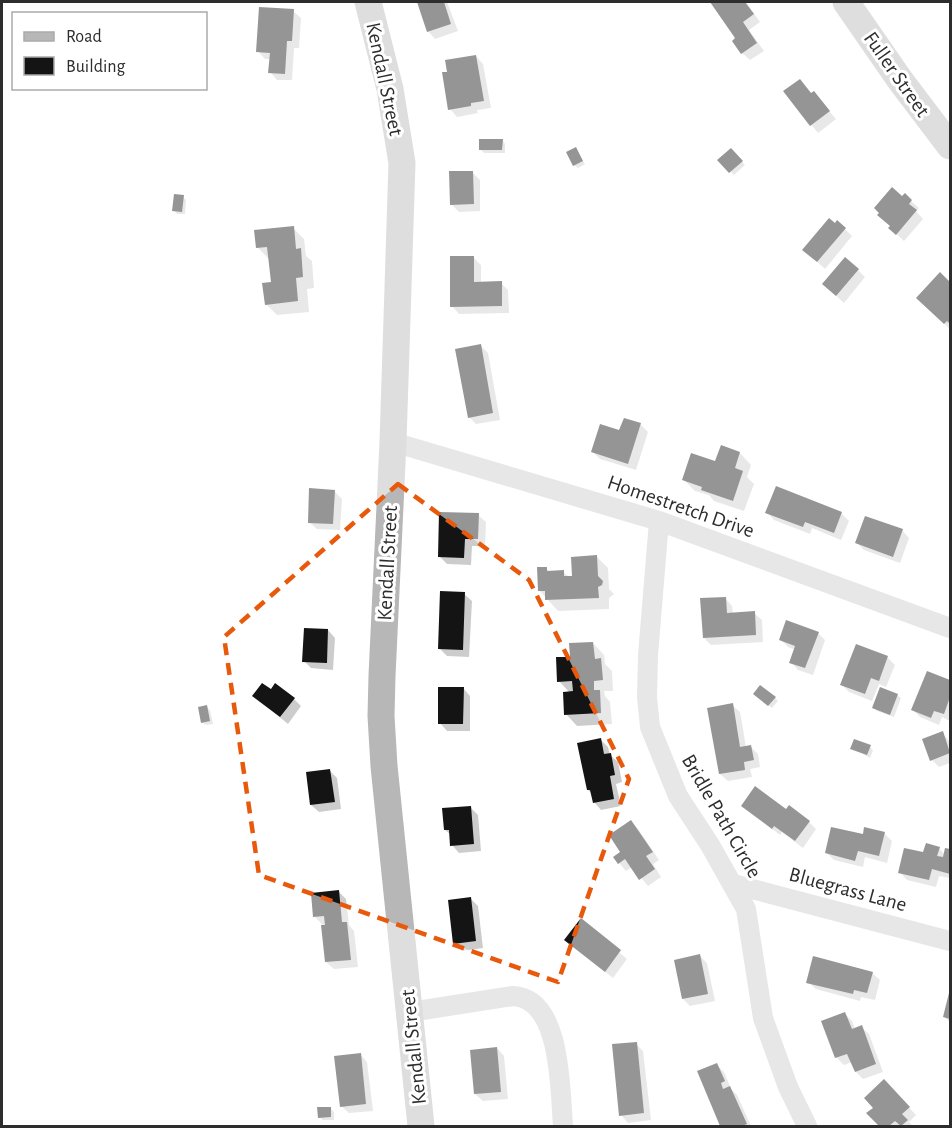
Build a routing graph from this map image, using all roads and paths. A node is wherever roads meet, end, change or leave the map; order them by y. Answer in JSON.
{"nodes":[{"id":1,"x":368,"y":2,"type":"edge"},
{"id":2,"x":846,"y":2,"type":"edge"},
{"id":3,"x":951,"y":146,"type":"edge"},
{"id":4,"x":393,"y":442,"type":"junction"},
{"id":5,"x":659,"y":521,"type":"junction"},
{"id":6,"x":951,"y":628,"type":"edge"},
{"id":7,"x":734,"y":884,"type":"junction"},
{"id":8,"x":951,"y":941,"type":"edge"},
{"id":9,"x":410,"y":1012,"type":"junction"},
{"id":10,"x":421,"y":1126,"type":"edge"},
{"id":11,"x":563,"y":1126,"type":"edge"},
{"id":12,"x":807,"y":1126,"type":"edge"}],
"edges":[{"from":1,"to":4,"type":"street","name":"Kendall Street"},
{"from":2,"to":3,"type":"street","name":"Fuller Street"},
{"from":4,"to":5,"type":"street","name":"Homestretch Drive"},
{"from":4,"to":9,"type":"street","name":"Kendall Street"},
{"from":5,"to":6,"type":"street","name":"Homestretch Drive"},
{"from":5,"to":7,"type":"street","name":"Bridle Path Circle"},
{"from":7,"to":8,"type":"street","name":"Bluegrass Lane"},
{"from":7,"to":12,"type":"street","name":"Bridle Path Circle"},
{"from":9,"to":10,"type":"street","name":"Kendall Street"},
{"from":9,"to":11,"type":"street"}]}
